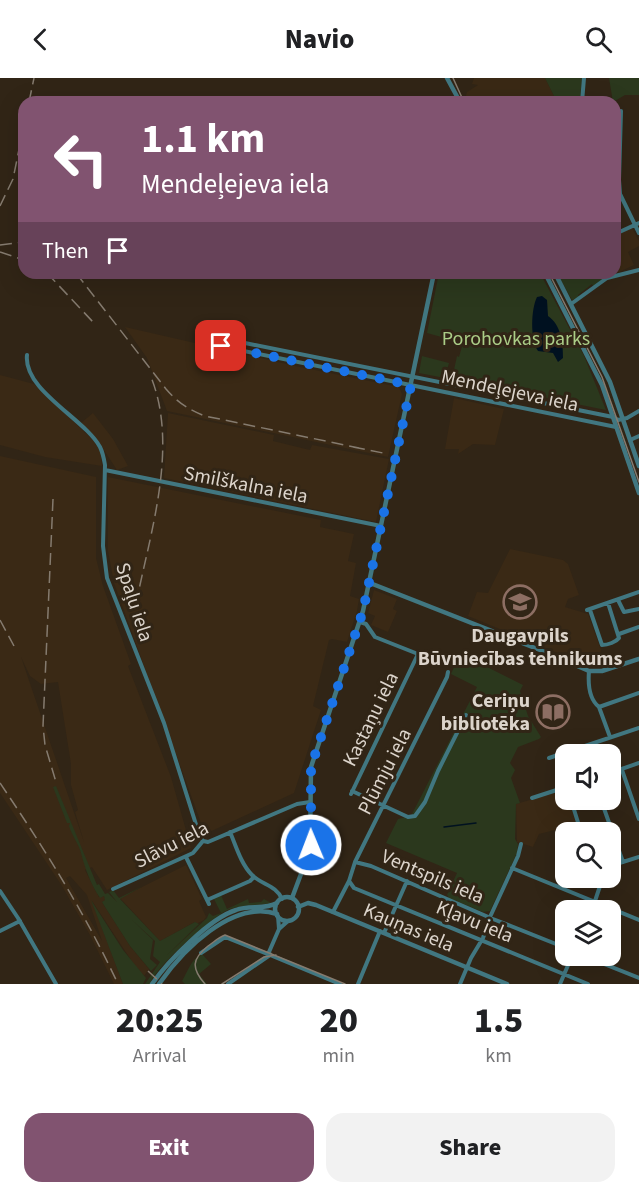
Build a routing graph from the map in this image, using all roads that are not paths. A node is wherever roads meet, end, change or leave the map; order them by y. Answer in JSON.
{"nodes":[{"id":1,"x":447,"y":78,"type":"edge"},
{"id":2,"x":584,"y":78,"type":"edge"},
{"id":3,"x":457,"y":96,"type":"edge"},
{"id":4,"x":582,"y":96,"type":"edge"},
{"id":5,"x":621,"y":192,"type":"edge"},
{"id":6,"x":637,"y":224,"type":"edge"},
{"id":7,"x":621,"y":231,"type":"edge"},
{"id":8,"x":639,"y":233,"type":"edge"},
{"id":9,"x":639,"y":270,"type":"edge"},
{"id":10,"x":621,"y":274,"type":"edge"},
{"id":11,"x":433,"y":279,"type":"edge"},
{"id":12,"x":548,"y":279,"type":"edge"},
{"id":13,"x":558,"y":279,"type":"edge"},
{"id":14,"x":606,"y":279,"type":"edge"},
{"id":15,"x":571,"y":304,"type":"junction"},
{"id":16,"x":205,"y":343,"type":"dead end"},
{"id":17,"x":245,"y":343,"type":"junction"},
{"id":18,"x":221,"y":346,"type":"junction"},
{"id":19,"x":244,"y":351,"type":"junction"},
{"id":20,"x":27,"y":355,"type":"dead end"},
{"id":21,"x":323,"y":358,"type":"junction"},
{"id":22,"x":357,"y":365,"type":"junction"},
{"id":23,"x":321,"y":366,"type":"junction"},
{"id":24,"x":355,"y":373,"type":"junction"},
{"id":25,"x":412,"y":376,"type":"junction"},
{"id":26,"x":411,"y":385,"type":"junction"},
{"id":27,"x":639,"y":411,"type":"edge"},
{"id":28,"x":618,"y":419,"type":"junction"},
{"id":29,"x":616,"y":427,"type":"junction"},
{"id":30,"x":639,"y":436,"type":"edge"},
{"id":31,"x":630,"y":440,"type":"junction"},
{"id":32,"x":639,"y":466,"type":"edge"},
{"id":33,"x":105,"y":470,"type":"junction"},
{"id":34,"x":639,"y":493,"type":"edge"},
{"id":35,"x":382,"y":526,"type":"junction"},
{"id":36,"x":370,"y":583,"type":"junction"},
{"id":37,"x":639,"y":592,"type":"edge"},
{"id":38,"x":618,"y":600,"type":"junction"},
{"id":39,"x":608,"y":603,"type":"junction"},
{"id":40,"x":639,"y":609,"type":"edge"},
{"id":41,"x":360,"y":622,"type":"junction"},
{"id":42,"x":639,"y":627,"type":"edge"},
{"id":43,"x":619,"y":634,"type":"junction"},
{"id":44,"x":639,"y":659,"type":"edge"},
{"id":45,"x":589,"y":671,"type":"junction"},
{"id":46,"x":448,"y":672,"type":"dead end"},
{"id":47,"x":639,"y":693,"type":"edge"},
{"id":48,"x":599,"y":707,"type":"junction"},
{"id":49,"x":466,"y":715,"type":"dead end"},
{"id":50,"x":639,"y":730,"type":"edge"},
{"id":51,"x":610,"y":737,"type":"junction"},
{"id":52,"x":591,"y":744,"type":"edge"},
{"id":53,"x":555,"y":756,"type":"edge"},
{"id":54,"x":549,"y":758,"type":"dead end"},
{"id":55,"x":639,"y":763,"type":"edge"},
{"id":56,"x":622,"y":770,"type":"joint"},
{"id":57,"x":555,"y":791,"type":"edge"},
{"id":58,"x":532,"y":798,"type":"dead end"},
{"id":59,"x":309,"y":802,"type":"junction"},
{"id":60,"x":384,"y":805,"type":"junction"},
{"id":61,"x":605,"y":810,"type":"edge"},
{"id":62,"x":639,"y":819,"type":"edge"},
{"id":63,"x":230,"y":832,"type":"junction"},
{"id":64,"x":204,"y":841,"type":"junction"},
{"id":65,"x":520,"y":844,"type":"dead end"},
{"id":66,"x":186,"y":857,"type":"junction"},
{"id":67,"x":639,"y":857,"type":"edge"},
{"id":68,"x":355,"y":862,"type":"junction"},
{"id":69,"x":623,"y":862,"type":"joint"},
{"id":70,"x":512,"y":868,"type":"junction"},
{"id":71,"x":254,"y":877,"type":"junction"},
{"id":72,"x":407,"y":881,"type":"junction"},
{"id":73,"x":350,"y":883,"type":"junction"},
{"id":74,"x":113,"y":890,"type":"dead end"},
{"id":75,"x":0,"y":891,"type":"edge"},
{"id":76,"x":292,"y":898,"type":"junction"},
{"id":77,"x":590,"y":900,"type":"edge"},
{"id":78,"x":280,"y":901,"type":"junction"},
{"id":79,"x":397,"y":905,"type":"junction"},
{"id":80,"x":298,"y":907,"type":"junction"},
{"id":81,"x":333,"y":912,"type":"junction"},
{"id":82,"x":621,"y":913,"type":"edge"},
{"id":83,"x":277,"y":915,"type":"junction"},
{"id":84,"x":490,"y":917,"type":"junction"},
{"id":85,"x":639,"y":920,"type":"edge"},
{"id":86,"x":20,"y":921,"type":"junction"},
{"id":87,"x":288,"y":921,"type":"junction"},
{"id":88,"x":279,"y":929,"type":"junction"},
{"id":89,"x":0,"y":931,"type":"edge"},
{"id":90,"x":382,"y":932,"type":"junction"},
{"id":91,"x":482,"y":940,"type":"junction"},
{"id":92,"x":555,"y":944,"type":"edge"},
{"id":93,"x":201,"y":954,"type":"dead end"},
{"id":94,"x":270,"y":955,"type":"junction"},
{"id":95,"x":568,"y":966,"type":"edge"},
{"id":96,"x":609,"y":966,"type":"edge"},
{"id":97,"x":467,"y":967,"type":"junction"},
{"id":98,"x":564,"y":974,"type":"junction"},
{"id":99,"x":639,"y":978,"type":"edge"},
{"id":100,"x":56,"y":984,"type":"edge"},
{"id":101,"x":152,"y":984,"type":"edge"},
{"id":102,"x":159,"y":984,"type":"edge"},
{"id":103,"x":228,"y":984,"type":"edge"},
{"id":104,"x":340,"y":984,"type":"edge"},
{"id":105,"x":358,"y":984,"type":"edge"},
{"id":106,"x":460,"y":984,"type":"edge"},
{"id":107,"x":507,"y":984,"type":"edge"},
{"id":108,"x":560,"y":984,"type":"edge"},
{"id":109,"x":588,"y":984,"type":"edge"}],
"edges":[{"from":1,"to":3,"type":"street"},
{"from":2,"to":4,"type":"street"},
{"from":5,"to":6,"type":"street"},
{"from":6,"to":7,"type":"street"},
{"from":6,"to":8,"type":"street"},
{"from":9,"to":10,"type":"street"},
{"from":11,"to":25,"type":"street"},
{"from":12,"to":28,"type":"street"},
{"from":13,"to":15,"type":"street"},
{"from":14,"to":15,"type":"street"},
{"from":15,"to":28,"type":"street"},
{"from":16,"to":18,"type":"street"},
{"from":17,"to":18,"type":"street","name":"Mendeļejeva iela"},
{"from":17,"to":19,"type":"street"},
{"from":17,"to":21,"type":"street","name":"Mendeļejeva iela"},
{"from":18,"to":19,"type":"street","name":"Mendeļejeva iela"},
{"from":19,"to":23,"type":"street","name":"Mendeļejeva iela"},
{"from":20,"to":33,"type":"street","name":"Spaļu iela"},
{"from":21,"to":22,"type":"street","name":"Mendeļejeva iela"},
{"from":21,"to":23,"type":"street"},
{"from":22,"to":24,"type":"street"},
{"from":22,"to":25,"type":"street","name":"Mendeļejeva iela"},
{"from":23,"to":24,"type":"street","name":"Mendeļejeva iela"},
{"from":24,"to":26,"type":"street","name":"Mendeļejeva iela"},
{"from":25,"to":26,"type":"street"},
{"from":25,"to":28,"type":"street","name":"Mendeļejeva iela"},
{"from":26,"to":29,"type":"street","name":"Mendeļejeva iela"},
{"from":26,"to":35,"type":"street"},
{"from":27,"to":28,"type":"street"},
{"from":28,"to":29,"type":"street"},
{"from":28,"to":31,"type":"street"},
{"from":29,"to":34,"type":"street"},
{"from":30,"to":31,"type":"street"},
{"from":31,"to":32,"type":"street"},
{"from":33,"to":35,"type":"street","name":"Smilškalna iela"},
{"from":33,"to":64,"type":"street","name":"Spaļu iela"},
{"from":35,"to":36,"type":"street"},
{"from":36,"to":41,"type":"street"},
{"from":36,"to":45,"type":"street"},
{"from":37,"to":38,"type":"street"},
{"from":38,"to":39,"type":"street"},
{"from":38,"to":40,"type":"street"},
{"from":39,"to":43,"type":"street"},
{"from":39,"to":43,"type":"street"},
{"from":41,"to":59,"type":"street"},
{"from":41,"to":60,"type":"street","name":"Kastaņu iela"},
{"from":42,"to":43,"type":"street"},
{"from":44,"to":45,"type":"street"},
{"from":45,"to":48,"type":"street"},
{"from":46,"to":60,"type":"street","name":"Plūmju iela"},
{"from":47,"to":48,"type":"street"},
{"from":48,"to":51,"type":"street"},
{"from":49,"to":60,"type":"street"},
{"from":50,"to":51,"type":"street"},
{"from":51,"to":52,"type":"street"},
{"from":53,"to":54,"type":"street"},
{"from":55,"to":56,"type":"street"},
{"from":56,"to":62,"type":"street"},
{"from":57,"to":58,"type":"street"},
{"from":59,"to":63,"type":"street","name":"Slāvu iela"},
{"from":59,"to":76,"type":"street"},
{"from":60,"to":68,"type":"street","name":"Plūmju iela"},
{"from":61,"to":69,"type":"street"},
{"from":63,"to":64,"type":"street","name":"Slāvu iela"},
{"from":63,"to":71,"type":"street"},
{"from":64,"to":66,"type":"street","name":"Slāvu iela"},
{"from":65,"to":70,"type":"street"},
{"from":66,"to":71,"type":"street"},
{"from":66,"to":74,"type":"street","name":"Slāvu iela"},
{"from":67,"to":69,"type":"street"},
{"from":68,"to":72,"type":"street","name":"Ventspils iela"},
{"from":68,"to":73,"type":"street","name":"Plūmju iela"},
{"from":70,"to":77,"type":"street"},
{"from":70,"to":84,"type":"street"},
{"from":71,"to":78,"type":"street"},
{"from":72,"to":79,"type":"street"},
{"from":72,"to":84,"type":"street","name":"Ventspils iela"},
{"from":73,"to":79,"type":"street","name":"Kļavu iela"},
{"from":73,"to":81,"type":"street","name":"Plūmju iela"},
{"from":75,"to":86,"type":"street"},
{"from":76,"to":78,"type":"street"},
{"from":76,"to":80,"type":"street"},
{"from":78,"to":83,"type":"street"},
{"from":78,"to":101,"type":"street"},
{"from":79,"to":90,"type":"street"},
{"from":79,"to":91,"type":"street","name":"Kļavu iela"},
{"from":80,"to":81,"type":"street","name":"Kauņas iela"},
{"from":80,"to":87,"type":"street"},
{"from":81,"to":90,"type":"street","name":"Kauņas iela"},
{"from":82,"to":85,"type":"street"},
{"from":83,"to":87,"type":"street"},
{"from":83,"to":88,"type":"street"},
{"from":83,"to":102,"type":"street"},
{"from":84,"to":91,"type":"street"},
{"from":84,"to":92,"type":"street","name":"Ventspils iela"},
{"from":86,"to":89,"type":"street"},
{"from":86,"to":100,"type":"street"},
{"from":87,"to":88,"type":"street"},
{"from":88,"to":94,"type":"street"},
{"from":90,"to":97,"type":"street","name":"Kauņas iela"},
{"from":90,"to":105,"type":"street"},
{"from":91,"to":97,"type":"street"},
{"from":91,"to":98,"type":"street","name":"Kļavu iela"},
{"from":93,"to":94,"type":"street"},
{"from":94,"to":103,"type":"street"},
{"from":94,"to":104,"type":"street"},
{"from":95,"to":98,"type":"street"},
{"from":96,"to":99,"type":"street"},
{"from":97,"to":106,"type":"street"},
{"from":97,"to":107,"type":"street","name":"Kauņas iela"},
{"from":98,"to":108,"type":"street"},
{"from":98,"to":109,"type":"street","name":"Kļavu iela"}]}
